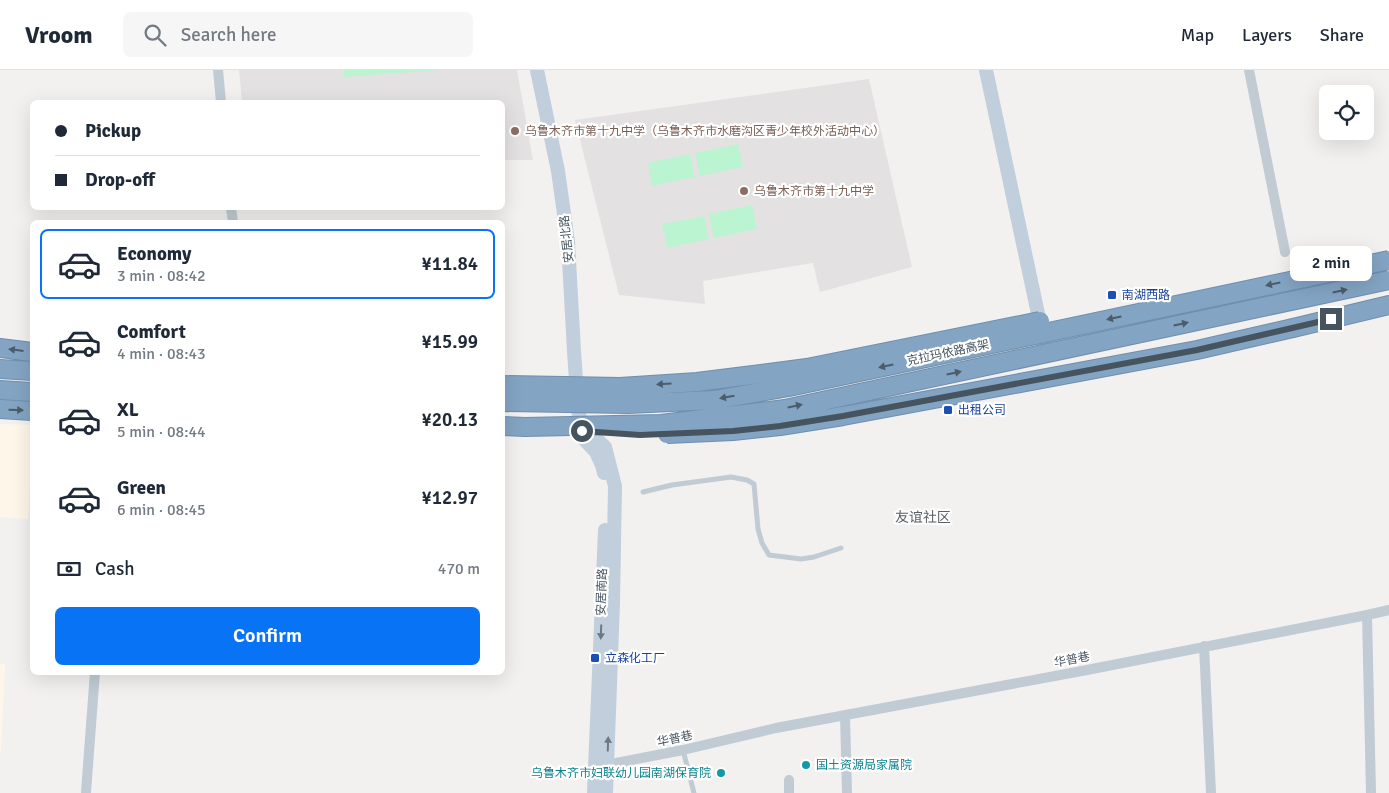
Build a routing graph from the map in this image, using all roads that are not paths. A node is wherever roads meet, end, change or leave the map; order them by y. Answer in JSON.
{"nodes":[{"id":1,"x":218,"y":70,"type":"edge"},
{"id":2,"x":529,"y":70,"type":"edge"},
{"id":3,"x":537,"y":70,"type":"edge"},
{"id":4,"x":986,"y":70,"type":"edge"},
{"id":5,"x":1249,"y":70,"type":"edge"},
{"id":6,"x":221,"y":100,"type":"edge"},
{"id":7,"x":1285,"y":252,"type":"dead end"},
{"id":8,"x":1389,"y":260,"type":"edge"},
{"id":9,"x":1389,"y":280,"type":"edge"},
{"id":10,"x":1389,"y":305,"type":"edge"},
{"id":11,"x":1040,"y":321,"type":"junction"},
{"id":12,"x":0,"y":348,"type":"edge"},
{"id":13,"x":30,"y":352,"type":"edge"},
{"id":14,"x":1047,"y":356,"type":"dead end"},
{"id":15,"x":0,"y":369,"type":"edge"},
{"id":16,"x":30,"y":371,"type":"edge"},
{"id":17,"x":505,"y":385,"type":"edge"},
{"id":18,"x":0,"y":390,"type":"edge"},
{"id":19,"x":30,"y":392,"type":"edge"},
{"id":20,"x":505,"y":402,"type":"edge"},
{"id":21,"x":574,"y":406,"type":"junction"},
{"id":22,"x":0,"y":409,"type":"edge"},
{"id":23,"x":30,"y":411,"type":"edge"},
{"id":24,"x":505,"y":426,"type":"edge"},
{"id":25,"x":525,"y":427,"type":"junction"},
{"id":26,"x":643,"y":492,"type":"dead end"},
{"id":27,"x":841,"y":548,"type":"dead end"},
{"id":28,"x":1389,"y":610,"type":"edge"},
{"id":29,"x":1367,"y":614,"type":"junction"},
{"id":30,"x":1204,"y":646,"type":"junction"},
{"id":31,"x":95,"y":675,"type":"edge"},
{"id":32,"x":844,"y":715,"type":"junction"},
{"id":33,"x":683,"y":750,"type":"junction"},
{"id":34,"x":601,"y":766,"type":"junction"},
{"id":35,"x":789,"y":780,"type":"dead end"},
{"id":36,"x":86,"y":792,"type":"edge"},
{"id":37,"x":594,"y":793,"type":"edge"},
{"id":38,"x":606,"y":793,"type":"edge"},
{"id":39,"x":694,"y":793,"type":"edge"},
{"id":40,"x":790,"y":793,"type":"edge"},
{"id":41,"x":847,"y":793,"type":"edge"},
{"id":42,"x":1211,"y":793,"type":"edge"},
{"id":43,"x":1371,"y":793,"type":"edge"}],
"edges":[{"from":1,"to":6,"type":"street"},
{"from":2,"to":21,"type":"street","name":"安居北路"},
{"from":3,"to":21,"type":"street","name":"安居北路"},
{"from":4,"to":11,"type":"street"},
{"from":5,"to":7,"type":"street"},
{"from":8,"to":20,"type":"highway","name":"克拉玛依路高架","one_way":true,"bridge":true},
{"from":25,"to":9,"type":"highway","name":"克拉玛依路高架","one_way":true,"bridge":true},
{"from":10,"to":25,"type":"highway","bridge":true},
{"from":11,"to":14,"type":"street"},
{"from":11,"to":17,"type":"highway","one_way":true,"bridge":true},
{"from":13,"to":12,"type":"highway","one_way":true},
{"from":15,"to":16,"type":"highway"},
{"from":18,"to":19,"type":"highway"},
{"from":21,"to":34,"type":"street","name":"安居南路"},
{"from":22,"to":23,"type":"highway","one_way":true},
{"from":24,"to":25,"type":"highway","name":"克拉玛依路高架","bridge":true},
{"from":26,"to":27,"type":"lane"},
{"from":28,"to":29,"type":"street","name":"华普巷"},
{"from":29,"to":30,"type":"street","name":"华普巷"},
{"from":29,"to":43,"type":"street"},
{"from":30,"to":32,"type":"street","name":"华普巷"},
{"from":30,"to":42,"type":"street"},
{"from":31,"to":36,"type":"street"},
{"from":32,"to":33,"type":"street","name":"华普巷"},
{"from":32,"to":41,"type":"street"},
{"from":33,"to":34,"type":"street","name":"华普巷"},
{"from":33,"to":39,"type":"lane"},
{"from":34,"to":37,"type":"street","name":"安居南路"},
{"from":34,"to":38,"type":"street","name":"安居南路"},
{"from":35,"to":40,"type":"street"}]}
